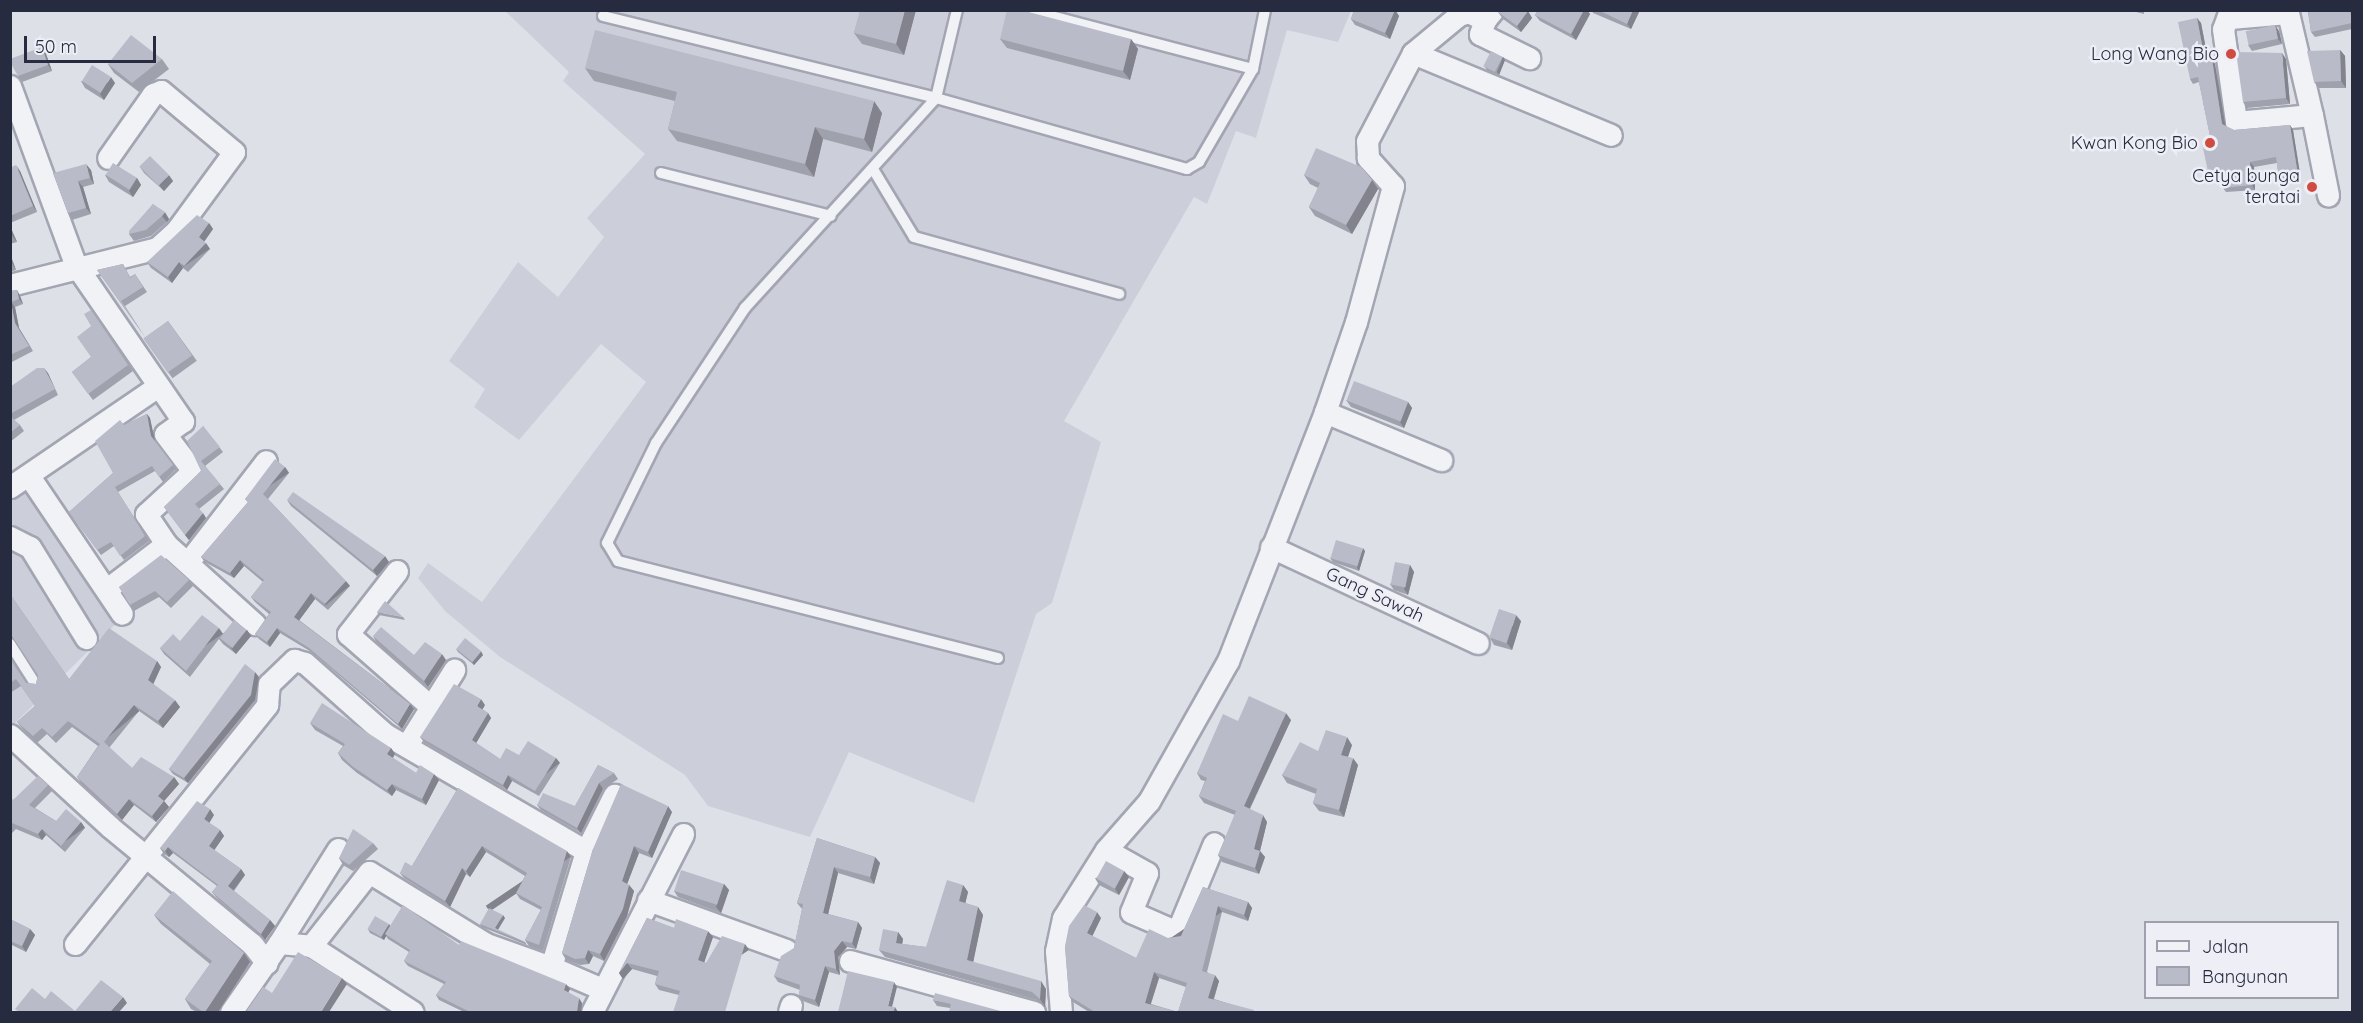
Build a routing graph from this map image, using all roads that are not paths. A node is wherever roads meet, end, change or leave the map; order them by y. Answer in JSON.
{"nodes":[{"id":1,"x":957,"y":10,"type":"edge"},
{"id":2,"x":1028,"y":10,"type":"edge"},
{"id":3,"x":1265,"y":10,"type":"edge"},
{"id":4,"x":2230,"y":14,"type":"edge"},
{"id":5,"x":1489,"y":15,"type":"edge"},
{"id":6,"x":603,"y":16,"type":"dead end"},
{"id":7,"x":1413,"y":53,"type":"junction"},
{"id":8,"x":1528,"y":58,"type":"dead end"},
{"id":9,"x":1253,"y":69,"type":"junction"},
{"id":10,"x":10,"y":86,"type":"edge"},
{"id":11,"x":936,"y":98,"type":"junction"},
{"id":12,"x":2312,"y":116,"type":"junction"},
{"id":13,"x":1611,"y":135,"type":"dead end"},
{"id":14,"x":108,"y":158,"type":"dead end"},
{"id":15,"x":873,"y":169,"type":"junction"},
{"id":16,"x":661,"y":173,"type":"dead end"},
{"id":17,"x":2328,"y":195,"type":"dead end"},
{"id":18,"x":831,"y":216,"type":"junction"},
{"id":19,"x":75,"y":264,"type":"junction"},
{"id":20,"x":10,"y":285,"type":"edge"},
{"id":21,"x":1119,"y":294,"type":"dead end"},
{"id":22,"x":158,"y":386,"type":"junction"},
{"id":23,"x":1325,"y":412,"type":"junction"},
{"id":24,"x":1441,"y":460,"type":"dead end"},
{"id":25,"x":266,"y":461,"type":"dead end"},
{"id":26,"x":29,"y":476,"type":"junction"},
{"id":27,"x":10,"y":487,"type":"edge"},
{"id":28,"x":10,"y":537,"type":"edge"},
{"id":29,"x":166,"y":544,"type":"junction"},
{"id":30,"x":1271,"y":548,"type":"junction"},
{"id":31,"x":189,"y":561,"type":"junction"},
{"id":32,"x":397,"y":571,"type":"dead end"},
{"id":33,"x":106,"y":589,"type":"junction"},
{"id":34,"x":122,"y":614,"type":"dead end"},
{"id":35,"x":255,"y":624,"type":"dead end"},
{"id":36,"x":86,"y":638,"type":"dead end"},
{"id":37,"x":1478,"y":642,"type":"dead end"},
{"id":38,"x":10,"y":644,"type":"edge"},
{"id":39,"x":998,"y":658,"type":"dead end"},
{"id":40,"x":454,"y":670,"type":"dead end"},
{"id":41,"x":36,"y":685,"type":"edge"},
{"id":42,"x":430,"y":706,"type":"junction"},
{"id":43,"x":10,"y":735,"type":"edge"},
{"id":44,"x":407,"y":745,"type":"junction"},
{"id":45,"x":614,"y":795,"type":"edge"},
{"id":46,"x":683,"y":834,"type":"dead end"},
{"id":47,"x":1214,"y":843,"type":"dead end"},
{"id":48,"x":338,"y":849,"type":"dead end"},
{"id":49,"x":1106,"y":850,"type":"junction"},
{"id":50,"x":586,"y":851,"type":"junction"},
{"id":51,"x":147,"y":858,"type":"junction"},
{"id":52,"x":648,"y":900,"type":"junction"},
{"id":53,"x":279,"y":943,"type":"junction"},
{"id":54,"x":75,"y":944,"type":"dead end"},
{"id":55,"x":311,"y":946,"type":"junction"},
{"id":56,"x":786,"y":950,"type":"edge"},
{"id":57,"x":850,"y":961,"type":"dead end"},
{"id":58,"x":267,"y":963,"type":"junction"},
{"id":59,"x":550,"y":967,"type":"junction"},
{"id":60,"x":602,"y":989,"type":"junction"},
{"id":61,"x":231,"y":1012,"type":"edge"},
{"id":62,"x":413,"y":1012,"type":"edge"},
{"id":63,"x":592,"y":1012,"type":"edge"},
{"id":64,"x":1034,"y":1012,"type":"edge"},
{"id":65,"x":1060,"y":1012,"type":"edge"}],
"edges":[{"from":1,"to":11,"type":"lane"},
{"from":2,"to":9,"type":"lane"},
{"from":3,"to":9,"type":"lane"},
{"from":4,"to":12,"type":"street"},
{"from":4,"to":12,"type":"street"},
{"from":5,"to":7,"type":"street"},
{"from":5,"to":8,"type":"street"},
{"from":6,"to":11,"type":"lane"},
{"from":7,"to":13,"type":"street"},
{"from":7,"to":23,"type":"street"},
{"from":9,"to":11,"type":"lane"},
{"from":10,"to":19,"type":"street"},
{"from":11,"to":15,"type":"lane"},
{"from":12,"to":17,"type":"street"},
{"from":14,"to":19,"type":"street"},
{"from":15,"to":18,"type":"lane"},
{"from":15,"to":21,"type":"lane"},
{"from":16,"to":18,"type":"lane"},
{"from":18,"to":39,"type":"lane"},
{"from":19,"to":20,"type":"street"},
{"from":19,"to":22,"type":"street"},
{"from":22,"to":26,"type":"street"},
{"from":22,"to":29,"type":"street"},
{"from":23,"to":24,"type":"street"},
{"from":23,"to":30,"type":"street"},
{"from":25,"to":31,"type":"street"},
{"from":26,"to":27,"type":"street"},
{"from":26,"to":33,"type":"street"},
{"from":28,"to":36,"type":"street"},
{"from":29,"to":31,"type":"street"},
{"from":29,"to":33,"type":"street"},
{"from":30,"to":37,"type":"street","name":"Gang Sawah"},
{"from":30,"to":49,"type":"street"},
{"from":31,"to":35,"type":"street"},
{"from":32,"to":42,"type":"street"},
{"from":33,"to":34,"type":"street"},
{"from":38,"to":41,"type":"lane"},
{"from":40,"to":42,"type":"street"},
{"from":42,"to":44,"type":"street"},
{"from":43,"to":51,"type":"street"},
{"from":44,"to":50,"type":"street"},
{"from":44,"to":51,"type":"street"},
{"from":45,"to":50,"type":"street"},
{"from":46,"to":52,"type":"street"},
{"from":47,"to":49,"type":"street"},
{"from":48,"to":53,"type":"street"},
{"from":49,"to":65,"type":"street"},
{"from":50,"to":59,"type":"street"},
{"from":51,"to":54,"type":"street"},
{"from":51,"to":58,"type":"street"},
{"from":52,"to":56,"type":"street"},
{"from":52,"to":60,"type":"street"},
{"from":53,"to":55,"type":"street"},
{"from":53,"to":58,"type":"street"},
{"from":55,"to":59,"type":"street"},
{"from":55,"to":62,"type":"street"},
{"from":57,"to":64,"type":"street"},
{"from":58,"to":61,"type":"street"},
{"from":59,"to":60,"type":"street"},
{"from":60,"to":63,"type":"street"}]}
